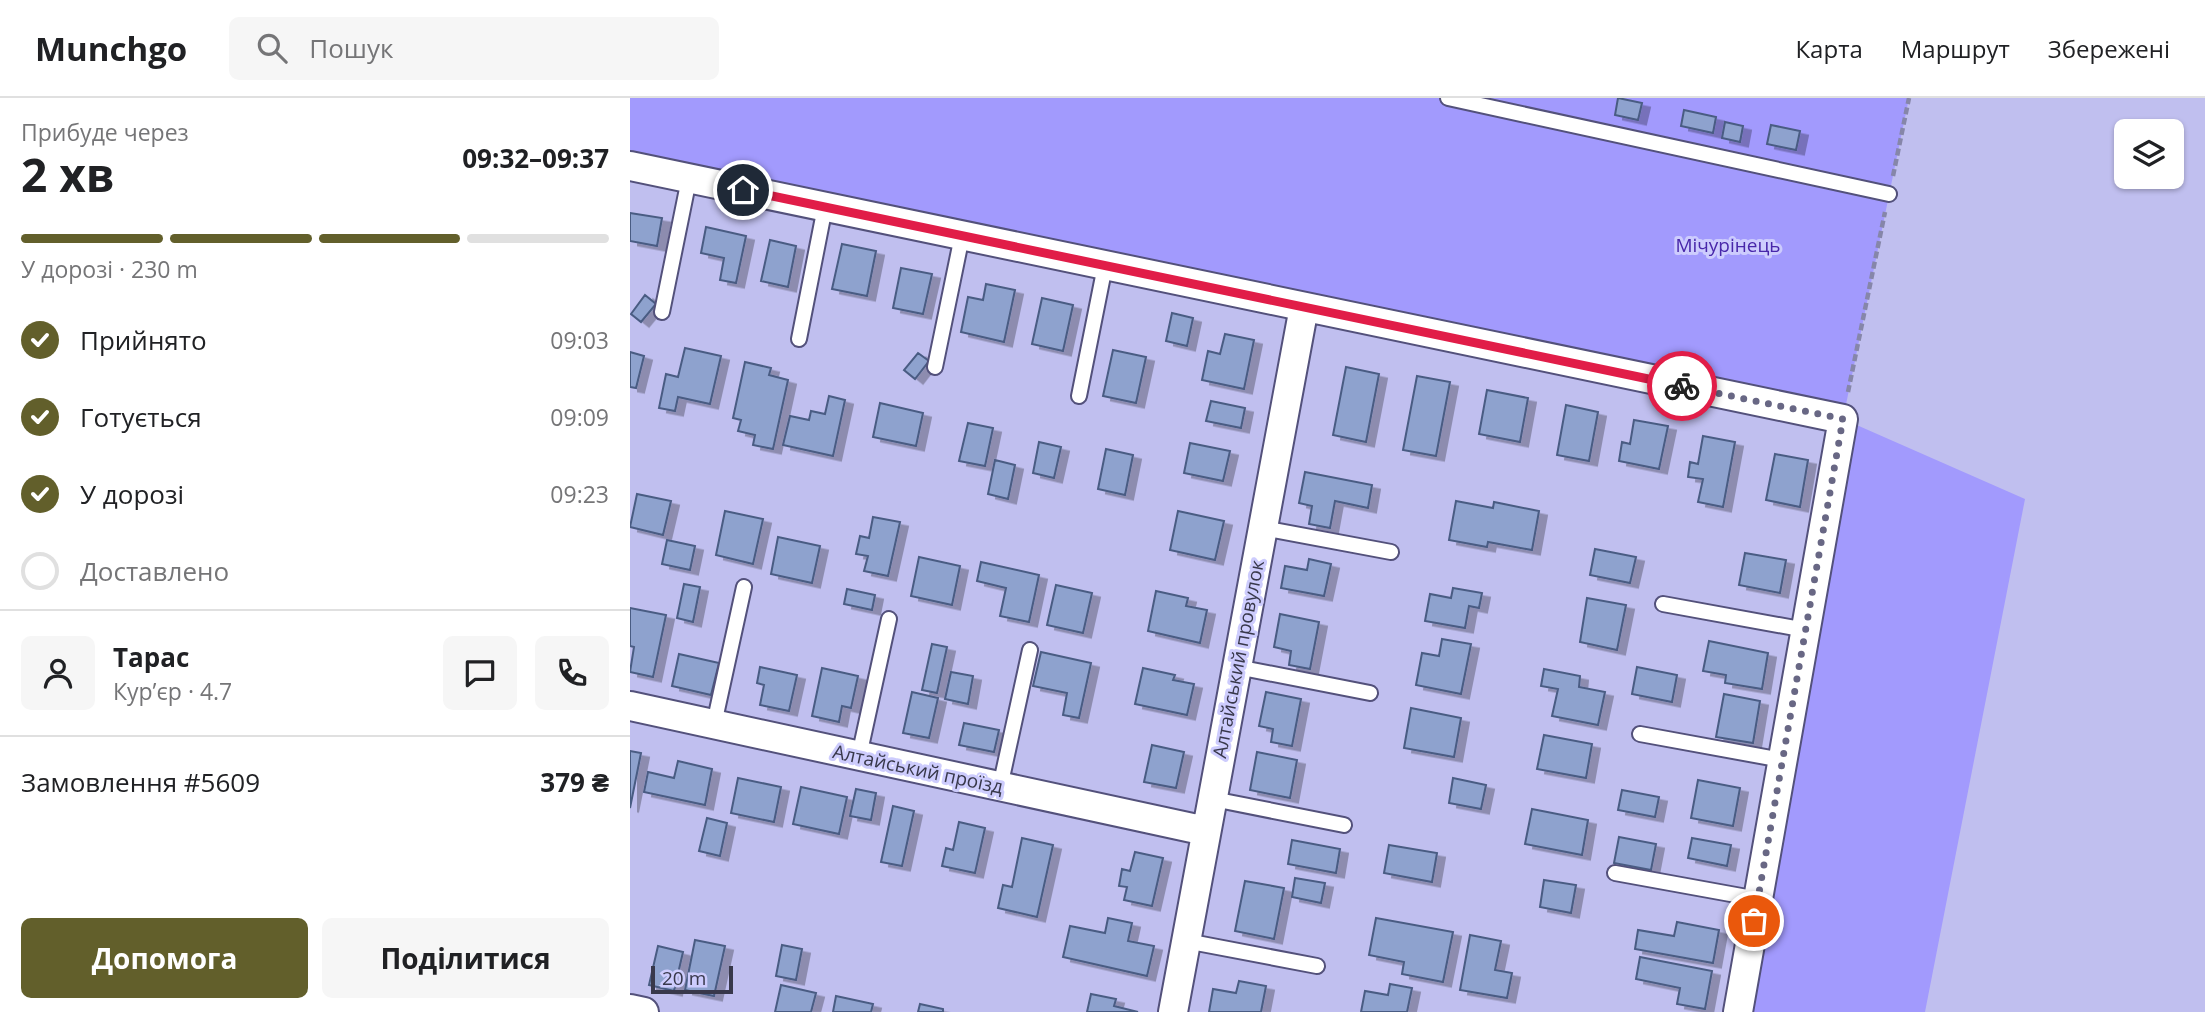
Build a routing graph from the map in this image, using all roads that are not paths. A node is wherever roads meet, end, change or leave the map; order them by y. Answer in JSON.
{"nodes":[{"id":1,"x":1448,"y":98,"type":"edge"},
{"id":2,"x":630,"y":166,"type":"edge"},
{"id":3,"x":689,"y":179,"type":"junction"},
{"id":4,"x":1889,"y":194,"type":"road end"},
{"id":5,"x":825,"y":207,"type":"junction"},
{"id":6,"x":962,"y":236,"type":"junction"},
{"id":7,"x":1105,"y":265,"type":"junction"},
{"id":8,"x":1304,"y":307,"type":"junction"},
{"id":9,"x":662,"y":312,"type":"dead end"},
{"id":10,"x":799,"y":339,"type":"dead end"},
{"id":11,"x":936,"y":367,"type":"dead end"},
{"id":12,"x":1079,"y":396,"type":"dead end"},
{"id":13,"x":1263,"y":528,"type":"junction"},
{"id":14,"x":1391,"y":552,"type":"dead end"},
{"id":15,"x":744,"y":587,"type":"dead end"},
{"id":16,"x":1664,"y":604,"type":"dead end"},
{"id":17,"x":889,"y":619,"type":"dead end"},
{"id":18,"x":1806,"y":630,"type":"junction"},
{"id":19,"x":1030,"y":649,"type":"dead end"},
{"id":20,"x":1237,"y":667,"type":"junction"},
{"id":21,"x":1370,"y":693,"type":"dead end"},
{"id":22,"x":630,"y":706,"type":"edge"},
{"id":23,"x":714,"y":724,"type":"junction"},
{"id":24,"x":1640,"y":734,"type":"dead end"},
{"id":25,"x":859,"y":756,"type":"junction"},
{"id":26,"x":1782,"y":760,"type":"junction"},
{"id":27,"x":1000,"y":787,"type":"junction"},
{"id":28,"x":1213,"y":799,"type":"junction"},
{"id":29,"x":1344,"y":825,"type":"dead end"},
{"id":30,"x":1206,"y":831,"type":"junction"},
{"id":31,"x":1615,"y":873,"type":"dead end"},
{"id":32,"x":1758,"y":899,"type":"junction"},
{"id":33,"x":1186,"y":941,"type":"junction"},
{"id":34,"x":1317,"y":966,"type":"dead end"},
{"id":35,"x":630,"y":1009,"type":"edge"},
{"id":36,"x":645,"y":1012,"type":"edge"},
{"id":37,"x":1172,"y":1012,"type":"edge"},
{"id":38,"x":1738,"y":1012,"type":"edge"}],
"edges":[{"from":1,"to":4,"type":"lane"},
{"from":2,"to":3,"type":"street"},
{"from":3,"to":5,"type":"street"},
{"from":3,"to":9,"type":"lane"},
{"from":5,"to":6,"type":"street"},
{"from":5,"to":10,"type":"lane"},
{"from":6,"to":7,"type":"street"},
{"from":6,"to":11,"type":"lane"},
{"from":7,"to":8,"type":"street"},
{"from":7,"to":12,"type":"lane"},
{"from":8,"to":13,"type":"street","name":"Алтайський провулок"},
{"from":8,"to":18,"type":"street"},
{"from":13,"to":14,"type":"lane"},
{"from":13,"to":20,"type":"street","name":"Алтайський провулок"},
{"from":15,"to":23,"type":"lane"},
{"from":16,"to":18,"type":"lane"},
{"from":17,"to":25,"type":"lane"},
{"from":18,"to":26,"type":"street"},
{"from":19,"to":27,"type":"lane"},
{"from":20,"to":21,"type":"lane"},
{"from":20,"to":28,"type":"street","name":"Алтайський провулок"},
{"from":22,"to":23,"type":"street","name":"Алтайський проїзд"},
{"from":23,"to":25,"type":"street","name":"Алтайський проїзд"},
{"from":24,"to":26,"type":"lane"},
{"from":25,"to":27,"type":"street","name":"Алтайський проїзд"},
{"from":26,"to":32,"type":"street"},
{"from":27,"to":30,"type":"street","name":"Алтайський проїзд"},
{"from":28,"to":29,"type":"lane"},
{"from":28,"to":30,"type":"street","name":"Алтайський провулок"},
{"from":30,"to":33,"type":"street","name":"Алтайський провулок"},
{"from":31,"to":32,"type":"lane"},
{"from":32,"to":38,"type":"street"},
{"from":33,"to":34,"type":"lane"},
{"from":33,"to":37,"type":"street","name":"Алтайський провулок"},
{"from":35,"to":36,"type":"street"}]}
